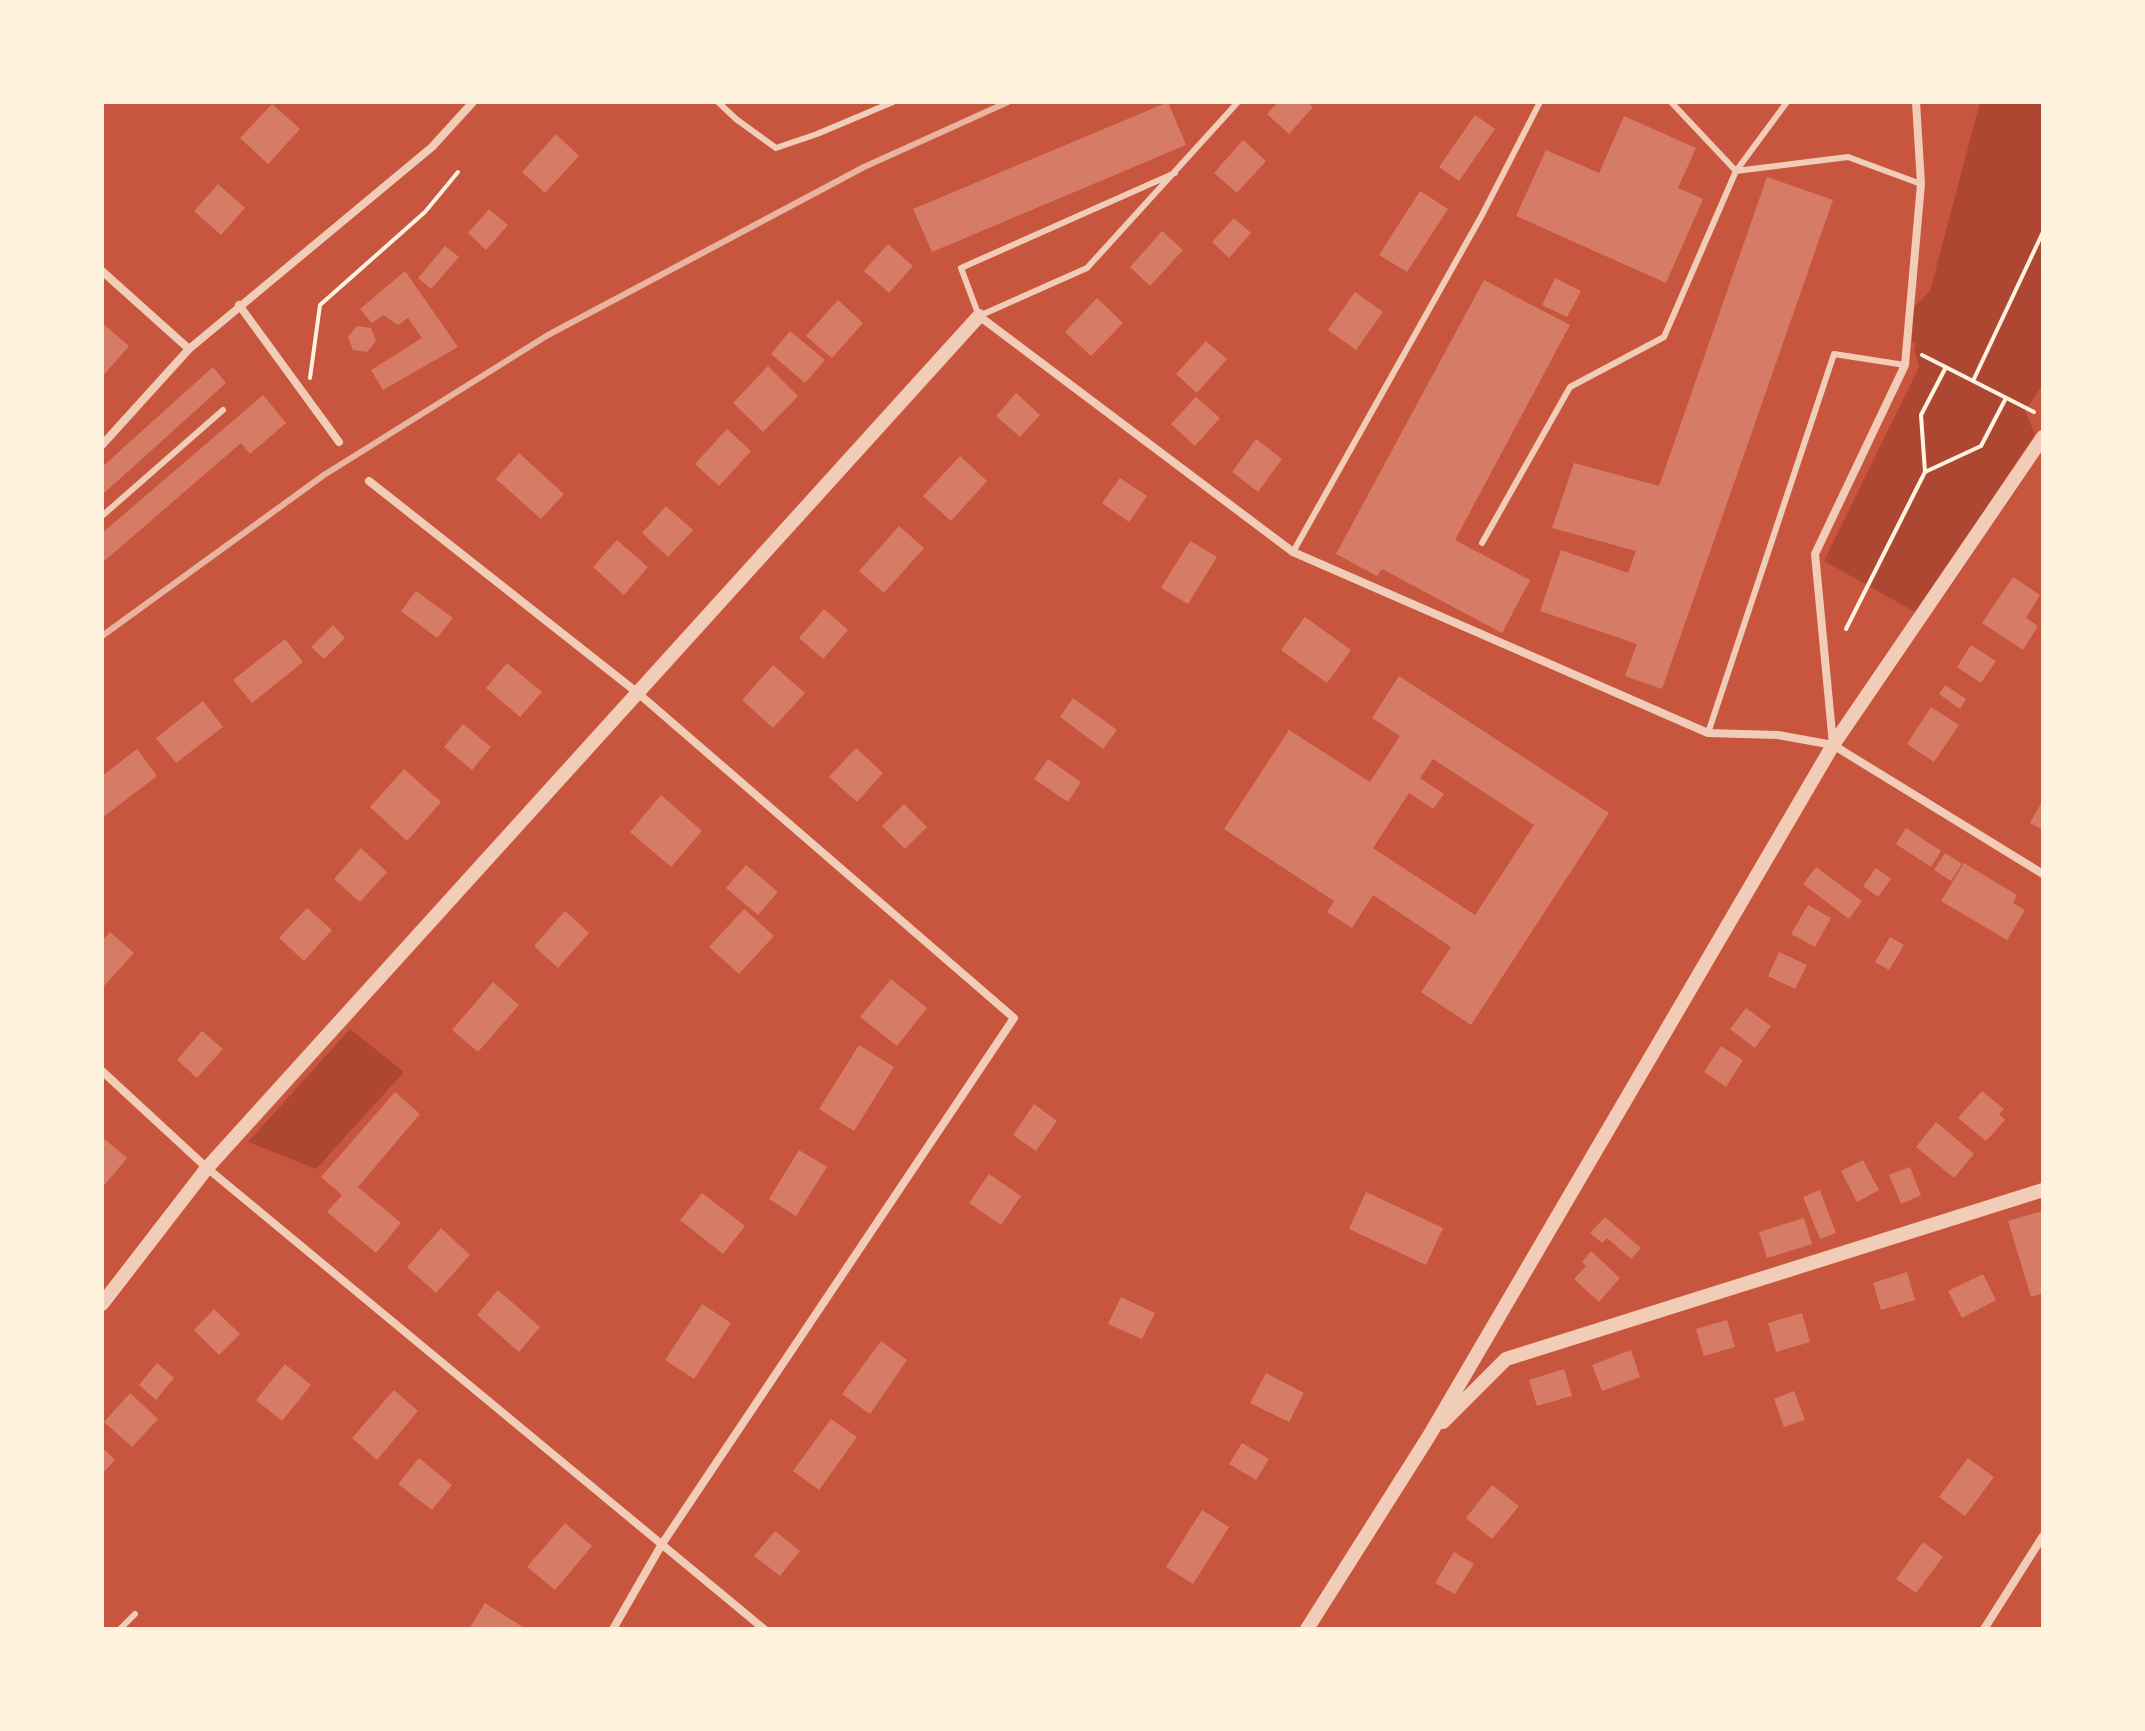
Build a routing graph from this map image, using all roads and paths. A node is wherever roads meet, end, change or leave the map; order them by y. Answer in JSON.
{"nodes":[{"id":1,"x":473,"y":102,"type":"edge"},
{"id":2,"x":718,"y":102,"type":"edge"},
{"id":3,"x":893,"y":102,"type":"edge"},
{"id":4,"x":1238,"y":102,"type":"edge"},
{"id":5,"x":1540,"y":102,"type":"edge"},
{"id":6,"x":1671,"y":102,"type":"edge"},
{"id":7,"x":1787,"y":102,"type":"edge"},
{"id":8,"x":1916,"y":102,"type":"edge"},
{"id":9,"x":1736,"y":171,"type":"junction"},
{"id":10,"x":458,"y":172,"type":"dead end"},
{"id":11,"x":1175,"y":173,"type":"junction"},
{"id":12,"x":1921,"y":184,"type":"junction"},
{"id":13,"x":2043,"y":232,"type":"edge"},
{"id":14,"x":102,"y":271,"type":"edge"},
{"id":15,"x":239,"y":305,"type":"junction"},
{"id":16,"x":979,"y":316,"type":"junction"},
{"id":17,"x":189,"y":349,"type":"junction"},
{"id":18,"x":1922,"y":355,"type":"dead end"},
{"id":19,"x":1905,"y":365,"type":"junction"},
{"id":20,"x":1946,"y":367,"type":"junction"},
{"id":21,"x":310,"y":378,"type":"dead end"},
{"id":22,"x":1973,"y":381,"type":"junction"},
{"id":23,"x":2006,"y":398,"type":"junction"},
{"id":24,"x":223,"y":410,"type":"dead end"},
{"id":25,"x":2034,"y":412,"type":"dead end"},
{"id":26,"x":2043,"y":437,"type":"edge"},
{"id":27,"x":339,"y":442,"type":"dead end"},
{"id":28,"x":102,"y":445,"type":"edge"},
{"id":29,"x":1925,"y":472,"type":"junction"},
{"id":30,"x":369,"y":481,"type":"dead end"},
{"id":31,"x":102,"y":516,"type":"edge"},
{"id":32,"x":1482,"y":543,"type":"dead end"},
{"id":33,"x":1293,"y":552,"type":"junction"},
{"id":34,"x":1846,"y":629,"type":"dead end"},
{"id":35,"x":639,"y":694,"type":"junction"},
{"id":36,"x":1708,"y":733,"type":"junction"},
{"id":37,"x":1833,"y":745,"type":"junction"},
{"id":38,"x":2043,"y":874,"type":"edge"},
{"id":39,"x":102,"y":1071,"type":"edge"},
{"id":40,"x":207,"y":1168,"type":"junction"},
{"id":41,"x":2043,"y":1190,"type":"edge"},
{"id":42,"x":102,"y":1304,"type":"edge"},
{"id":43,"x":1429,"y":1436,"type":"junction"},
{"id":44,"x":2043,"y":1536,"type":"edge"},
{"id":45,"x":662,"y":1544,"type":"junction"},
{"id":46,"x":135,"y":1614,"type":"dead end"},
{"id":47,"x":120,"y":1629,"type":"edge"},
{"id":48,"x":613,"y":1629,"type":"edge"},
{"id":49,"x":764,"y":1629,"type":"edge"},
{"id":50,"x":1307,"y":1629,"type":"edge"},
{"id":51,"x":1984,"y":1629,"type":"edge"}],
"edges":[{"from":1,"to":15,"type":"street"},
{"from":2,"to":3,"type":"lane"},
{"from":4,"to":11,"type":"lane"},
{"from":5,"to":33,"type":"lane"},
{"from":6,"to":9,"type":"lane"},
{"from":7,"to":9,"type":"lane"},
{"from":8,"to":12,"type":"street"},
{"from":9,"to":12,"type":"lane"},
{"from":9,"to":32,"type":"lane"},
{"from":10,"to":21,"type":"path"},
{"from":11,"to":16,"type":"lane"},
{"from":11,"to":16,"type":"lane"},
{"from":12,"to":19,"type":"street"},
{"from":13,"to":22,"type":"path"},
{"from":14,"to":17,"type":"street"},
{"from":15,"to":17,"type":"street"},
{"from":15,"to":27,"type":"street"},
{"from":16,"to":33,"type":"street"},
{"from":16,"to":35,"type":"street"},
{"from":17,"to":28,"type":"street"},
{"from":18,"to":20,"type":"path"},
{"from":19,"to":36,"type":"lane"},
{"from":19,"to":37,"type":"street"},
{"from":20,"to":22,"type":"path"},
{"from":20,"to":29,"type":"path"},
{"from":22,"to":23,"type":"path"},
{"from":23,"to":25,"type":"path"},
{"from":23,"to":29,"type":"path"},
{"from":24,"to":31,"type":"lane"},
{"from":26,"to":37,"type":"street"},
{"from":29,"to":34,"type":"path"},
{"from":30,"to":35,"type":"street"},
{"from":33,"to":36,"type":"street"},
{"from":35,"to":40,"type":"street"},
{"from":35,"to":45,"type":"street"},
{"from":36,"to":37,"type":"street"},
{"from":37,"to":38,"type":"street"},
{"from":37,"to":43,"type":"street"},
{"from":39,"to":40,"type":"street"},
{"from":40,"to":42,"type":"street"},
{"from":40,"to":45,"type":"street"},
{"from":41,"to":43,"type":"street"},
{"from":43,"to":50,"type":"street"},
{"from":44,"to":51,"type":"street"},
{"from":45,"to":48,"type":"street"},
{"from":45,"to":49,"type":"street"},
{"from":46,"to":47,"type":"lane"}]}
